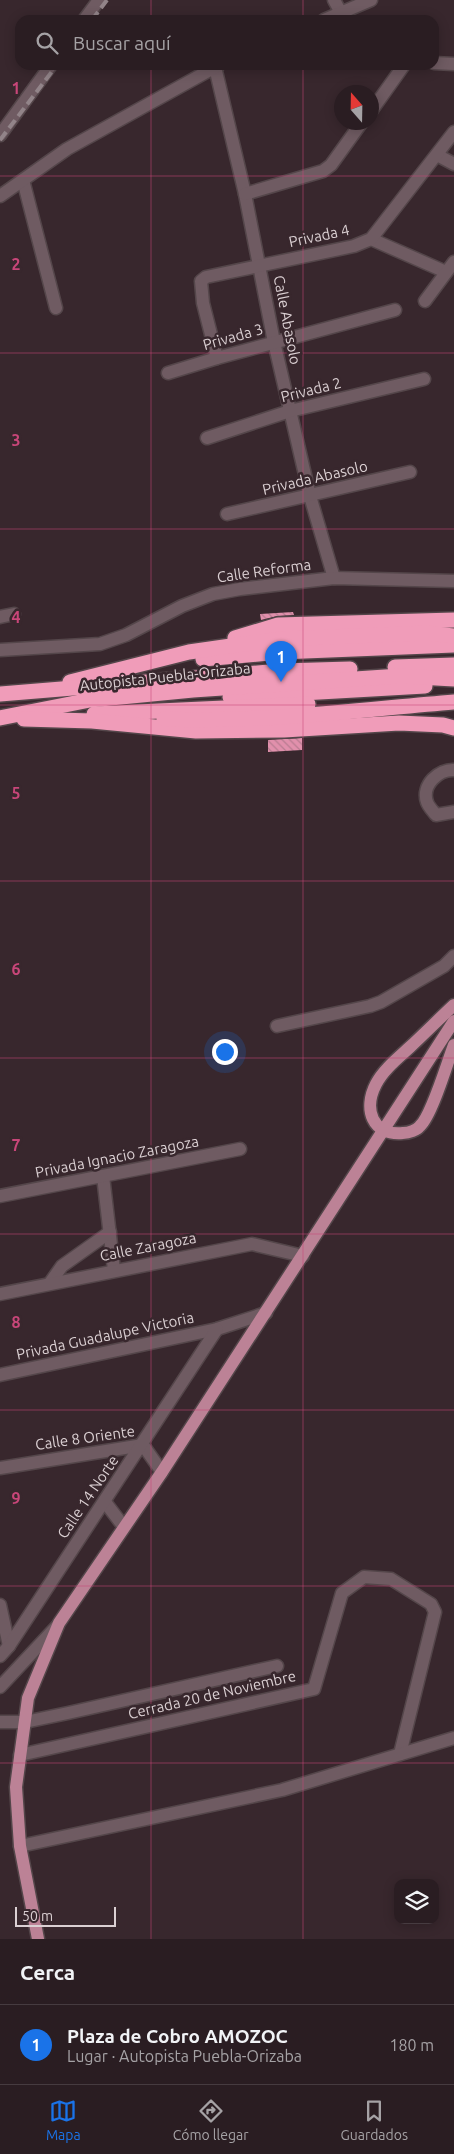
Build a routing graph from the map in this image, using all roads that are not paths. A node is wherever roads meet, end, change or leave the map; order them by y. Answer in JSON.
{"nodes":[{"id":1,"x":99,"y":0,"type":"edge"},
{"id":2,"x":334,"y":0,"type":"edge"},
{"id":3,"x":372,"y":0,"type":"edge"},
{"id":4,"x":341,"y":13,"type":"junction"},
{"id":5,"x":88,"y":15,"type":"edge"},
{"id":6,"x":336,"y":15,"type":"edge"},
{"id":7,"x":439,"y":64,"type":"edge"},
{"id":8,"x":454,"y":64,"type":"edge"},
{"id":9,"x":47,"y":70,"type":"edge"},
{"id":10,"x":210,"y":70,"type":"edge"},
{"id":11,"x":218,"y":70,"type":"edge"},
{"id":12,"x":400,"y":70,"type":"edge"},
{"id":13,"x":379,"y":100,"type":"edge"},
{"id":14,"x":356,"y":130,"type":"edge"},
{"id":15,"x":454,"y":132,"type":"edge"},
{"id":16,"x":0,"y":135,"type":"edge"},
{"id":17,"x":437,"y":155,"type":"junction"},
{"id":18,"x":454,"y":164,"type":"edge"},
{"id":19,"x":23,"y":180,"type":"junction"},
{"id":20,"x":245,"y":194,"type":"junction"},
{"id":21,"x":0,"y":196,"type":"edge"},
{"id":22,"x":371,"y":239,"type":"junction"},
{"id":23,"x":260,"y":265,"type":"junction"},
{"id":24,"x":450,"y":267,"type":"edge"},
{"id":25,"x":424,"y":301,"type":"dead end"},
{"id":26,"x":56,"y":308,"type":"dead end"},
{"id":27,"x":395,"y":310,"type":"dead end"},
{"id":28,"x":274,"y":342,"type":"junction"},
{"id":29,"x":217,"y":358,"type":"junction"},
{"id":30,"x":168,"y":374,"type":"dead end"},
{"id":31,"x":424,"y":379,"type":"dead end"},
{"id":32,"x":290,"y":411,"type":"junction"},
{"id":33,"x":207,"y":438,"type":"dead end"},
{"id":34,"x":410,"y":472,"type":"dead end"},
{"id":35,"x":310,"y":496,"type":"junction"},
{"id":36,"x":227,"y":514,"type":"dead end"},
{"id":37,"x":334,"y":578,"type":"junction"},
{"id":38,"x":454,"y":581,"type":"edge"},
{"id":39,"x":14,"y":614,"type":"dead end"},
{"id":40,"x":0,"y":617,"type":"edge"},
{"id":41,"x":454,"y":620,"type":"edge"},
{"id":42,"x":454,"y":636,"type":"edge"},
{"id":43,"x":454,"y":645,"type":"edge"},
{"id":44,"x":0,"y":650,"type":"edge"},
{"id":45,"x":189,"y":652,"type":"junction"},
{"id":46,"x":454,"y":655,"type":"edge"},
{"id":47,"x":454,"y":665,"type":"edge"},
{"id":48,"x":454,"y":678,"type":"edge"},
{"id":49,"x":454,"y":684,"type":"edge"},
{"id":50,"x":28,"y":693,"type":"junction"},
{"id":51,"x":0,"y":694,"type":"edge"},
{"id":52,"x":454,"y":694,"type":"edge"},
{"id":53,"x":454,"y":702,"type":"edge"},
{"id":54,"x":0,"y":718,"type":"edge"},
{"id":55,"x":454,"y":728,"type":"edge"},
{"id":56,"x":454,"y":770,"type":"edge"},
{"id":57,"x":454,"y":812,"type":"edge"},
{"id":58,"x":454,"y":956,"type":"edge"},
{"id":59,"x":454,"y":1005,"type":"edge"},
{"id":60,"x":454,"y":1021,"type":"edge"},
{"id":61,"x":277,"y":1026,"type":"dead end"},
{"id":62,"x":454,"y":1045,"type":"edge"},
{"id":63,"x":385,"y":1131,"type":"junction"},
{"id":64,"x":240,"y":1149,"type":"dead end"},
{"id":65,"x":103,"y":1176,"type":"junction"},
{"id":66,"x":0,"y":1196,"type":"edge"},
{"id":67,"x":110,"y":1232,"type":"junction"},
{"id":68,"x":303,"y":1256,"type":"junction"},
{"id":69,"x":114,"y":1270,"type":"junction"},
{"id":70,"x":50,"y":1283,"type":"junction"},
{"id":71,"x":0,"y":1294,"type":"edge"},
{"id":72,"x":266,"y":1313,"type":"junction"},
{"id":73,"x":216,"y":1329,"type":"junction"},
{"id":74,"x":0,"y":1375,"type":"edge"},
{"id":75,"x":143,"y":1445,"type":"junction"},
{"id":76,"x":0,"y":1468,"type":"edge"},
{"id":77,"x":162,"y":1472,"type":"junction"},
{"id":78,"x":105,"y":1502,"type":"junction"},
{"id":79,"x":124,"y":1527,"type":"junction"},
{"id":80,"x":0,"y":1605,"type":"edge"},
{"id":81,"x":59,"y":1623,"type":"junction"},
{"id":82,"x":9,"y":1646,"type":"junction"},
{"id":83,"x":0,"y":1656,"type":"edge"},
{"id":84,"x":278,"y":1666,"type":"dead end"},
{"id":85,"x":0,"y":1687,"type":"edge"},
{"id":86,"x":0,"y":1722,"type":"edge"},
{"id":87,"x":25,"y":1722,"type":"junction"},
{"id":88,"x":454,"y":1738,"type":"edge"},
{"id":89,"x":400,"y":1754,"type":"junction"},
{"id":90,"x":20,"y":1755,"type":"junction"},
{"id":91,"x":20,"y":1846,"type":"junction"},
{"id":92,"x":38,"y":1939,"type":"edge"}],
"edges":[{"from":1,"to":5,"type":"street"},
{"from":2,"to":4,"type":"street"},
{"from":3,"to":4,"type":"street"},
{"from":4,"to":6,"type":"street"},
{"from":7,"to":8,"type":"street"},
{"from":9,"to":16,"type":"street"},
{"from":10,"to":19,"type":"street"},
{"from":11,"to":20,"type":"street","name":"Calle Abasolo"},
{"from":12,"to":13,"type":"street"},
{"from":14,"to":20,"type":"street"},
{"from":15,"to":17,"type":"street","name":"Privada 4"},
{"from":17,"to":18,"type":"street"},
{"from":17,"to":22,"type":"street","name":"Privada 4"},
{"from":19,"to":21,"type":"street"},
{"from":19,"to":26,"type":"street"},
{"from":20,"to":23,"type":"street","name":"Calle Abasolo"},
{"from":22,"to":23,"type":"street","name":"Privada 4"},
{"from":22,"to":24,"type":"street"},
{"from":23,"to":28,"type":"street","name":"Calle Abasolo"},
{"from":23,"to":29,"type":"street","name":"Privada 4"},
{"from":24,"to":25,"type":"street"},
{"from":27,"to":28,"type":"street","name":"Privada 3"},
{"from":28,"to":29,"type":"street","name":"Privada 3"},
{"from":28,"to":32,"type":"street","name":"Calle Abasolo"},
{"from":29,"to":30,"type":"street","name":"Privada 3"},
{"from":31,"to":32,"type":"street","name":"Privada 2"},
{"from":32,"to":33,"type":"street","name":"Privada 2"},
{"from":32,"to":35,"type":"street","name":"Calle Abasolo"},
{"from":34,"to":35,"type":"street","name":"Privada Abasolo"},
{"from":35,"to":36,"type":"street","name":"Privada Abasolo"},
{"from":35,"to":37,"type":"street","name":"Calle Abasolo"},
{"from":37,"to":38,"type":"street","name":"Calle Reforma"},
{"from":37,"to":44,"type":"street","name":"Calle Reforma"},
{"from":39,"to":40,"type":"street"},
{"from":41,"to":45,"type":"highway"},
{"from":42,"to":45,"type":"highway","name":"Autopista Puebla-Orizaba"},
{"from":43,"to":50,"type":"highway","name":"Autopista Puebla-Orizaba"},
{"from":45,"to":50,"type":"highway","name":"Autopista Puebla-Orizaba"},
{"from":46,"to":50,"type":"highway","name":"Autopista Puebla-Orizaba"},
{"from":47,"to":50,"type":"highway","name":"Autopista Puebla-Orizaba"},
{"from":48,"to":54,"type":"highway","name":"Autopista Puebla-Orizaba"},
{"from":49,"to":54,"type":"highway","name":"Autopista Puebla-Orizaba"},
{"from":50,"to":51,"type":"highway","name":"Autopista Puebla-Orizaba"},
{"from":52,"to":54,"type":"highway","name":"Autopista Puebla-Orizaba"},
{"from":53,"to":54,"type":"highway","name":"Autopista Puebla-Orizaba"},
{"from":54,"to":55,"type":"highway"},
{"from":56,"to":57,"type":"street"},
{"from":58,"to":61,"type":"street"},
{"from":59,"to":63,"type":"main road"},
{"from":60,"to":63,"type":"main road"},
{"from":62,"to":63,"type":"main road"},
{"from":63,"to":68,"type":"main road"},
{"from":64,"to":65,"type":"street","name":"Privada Ignacio Zaragoza"},
{"from":65,"to":66,"type":"street","name":"Privada Ignacio Zaragoza"},
{"from":65,"to":67,"type":"street"},
{"from":67,"to":69,"type":"street"},
{"from":67,"to":70,"type":"street"},
{"from":68,"to":69,"type":"street","name":"Calle Zaragoza"},
{"from":68,"to":72,"type":"main road"},
{"from":69,"to":70,"type":"street","name":"Calle Zaragoza"},
{"from":70,"to":71,"type":"street","name":"Calle Zaragoza"},
{"from":72,"to":73,"type":"street","name":"Privada Guadalupe Victoria"},
{"from":72,"to":77,"type":"main road"},
{"from":73,"to":74,"type":"street","name":"Privada Guadalupe Victoria"},
{"from":73,"to":75,"type":"street","name":"Calle 14 Norte"},
{"from":75,"to":76,"type":"street","name":"Calle 8 Oriente"},
{"from":75,"to":77,"type":"street","name":"Calle 8 Oriente"},
{"from":75,"to":78,"type":"street","name":"Calle 14 Norte"},
{"from":77,"to":79,"type":"main road"},
{"from":78,"to":79,"type":"street"},
{"from":78,"to":82,"type":"street","name":"Calle 14 Norte"},
{"from":79,"to":81,"type":"main road"},
{"from":80,"to":82,"type":"street"},
{"from":81,"to":85,"type":"street"},
{"from":81,"to":87,"type":"main road"},
{"from":82,"to":83,"type":"street","name":"Calle 14 Norte"},
{"from":84,"to":87,"type":"street"},
{"from":86,"to":87,"type":"street"},
{"from":87,"to":90,"type":"main road"},
{"from":88,"to":89,"type":"street"},
{"from":89,"to":90,"type":"street","name":"Cerrada 20 de Noviembre"},
{"from":89,"to":91,"type":"street"},
{"from":90,"to":91,"type":"main road"},
{"from":91,"to":92,"type":"main road"}]}
